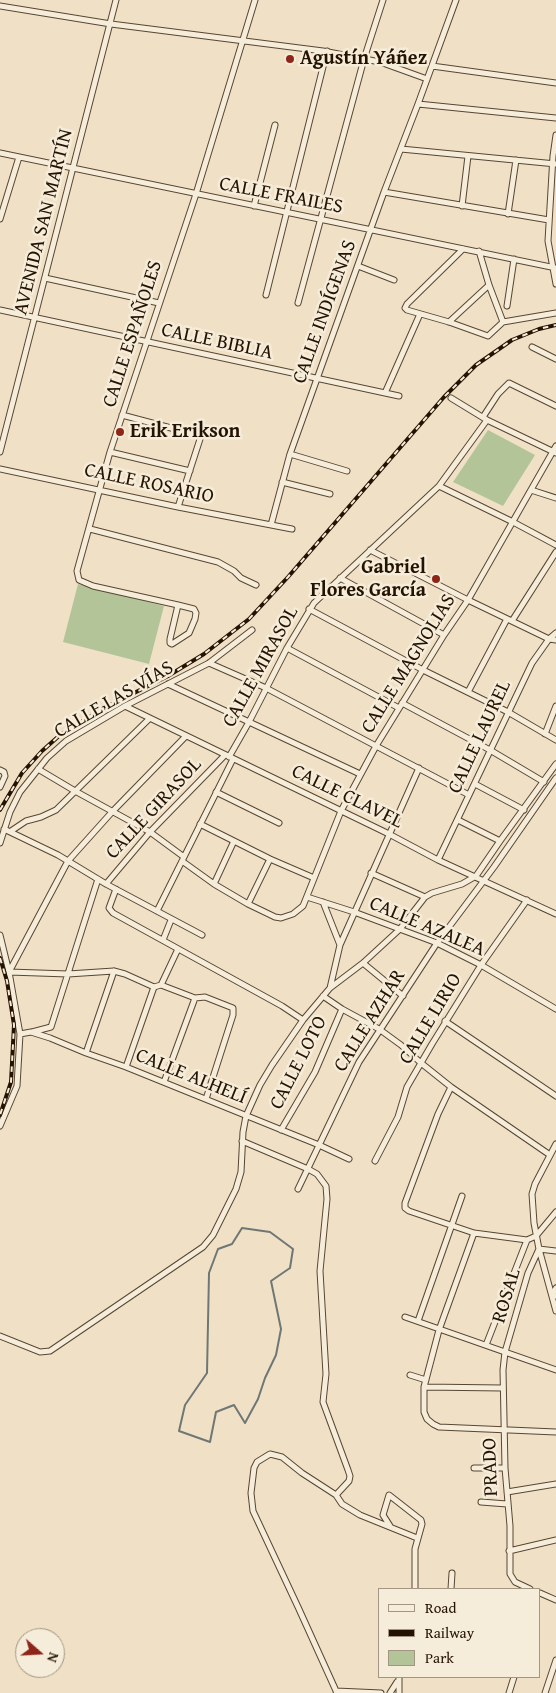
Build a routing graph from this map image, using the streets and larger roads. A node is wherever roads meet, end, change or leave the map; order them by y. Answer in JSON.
{"nodes":[{"id":1,"x":116,"y":0,"type":"edge"},
{"id":2,"x":255,"y":0,"type":"edge"},
{"id":3,"x":383,"y":0,"type":"edge"},
{"id":4,"x":456,"y":0,"type":"edge"},
{"id":5,"x":0,"y":6,"type":"edge"},
{"id":6,"x":110,"y":24,"type":"junction"},
{"id":7,"x":242,"y":42,"type":"junction"},
{"id":8,"x":327,"y":51,"type":"junction"},
{"id":9,"x":364,"y":59,"type":"junction"},
{"id":10,"x":432,"y":66,"type":"junction"},
{"id":11,"x":427,"y":79,"type":"junction"},
{"id":12,"x":556,"y":83,"type":"edge"},
{"id":13,"x":418,"y":104,"type":"junction"},
{"id":14,"x":556,"y":118,"type":"edge"},
{"id":15,"x":274,"y":125,"type":"dead end"},
{"id":16,"x":556,"y":135,"type":"edge"},
{"id":17,"x":401,"y":149,"type":"junction"},
{"id":18,"x":0,"y":153,"type":"edge"},
{"id":19,"x":468,"y":156,"type":"junction"},
{"id":20,"x":19,"y":157,"type":"junction"},
{"id":21,"x":516,"y":160,"type":"junction"},
{"id":22,"x":554,"y":164,"type":"edge"},
{"id":23,"x":73,"y":169,"type":"junction"},
{"id":24,"x":384,"y":192,"type":"junction"},
{"id":25,"x":196,"y":194,"type":"junction"},
{"id":26,"x":254,"y":206,"type":"junction"},
{"id":27,"x":462,"y":206,"type":"junction"},
{"id":28,"x":287,"y":212,"type":"junction"},
{"id":29,"x":508,"y":214,"type":"junction"},
{"id":30,"x":556,"y":215,"type":"edge"},
{"id":31,"x":549,"y":217,"type":"junction"},
{"id":32,"x":0,"y":219,"type":"edge"},
{"id":33,"x":320,"y":219,"type":"junction"},
{"id":34,"x":370,"y":229,"type":"junction"},
{"id":35,"x":463,"y":249,"type":"junction"},
{"id":36,"x":479,"y":252,"type":"junction"},
{"id":37,"x":514,"y":259,"type":"junction"},
{"id":38,"x":358,"y":266,"type":"junction"},
{"id":39,"x":554,"y":268,"type":"edge"},
{"id":40,"x":45,"y":278,"type":"junction"},
{"id":41,"x":394,"y":280,"type":"dead end"},
{"id":42,"x":556,"y":284,"type":"edge"},
{"id":43,"x":489,"y":285,"type":"junction"},
{"id":44,"x":266,"y":295,"type":"dead end"},
{"id":45,"x":159,"y":303,"type":"junction"},
{"id":46,"x":298,"y":303,"type":"dead end"},
{"id":47,"x":507,"y":306,"type":"dead end"},
{"id":48,"x":0,"y":310,"type":"edge"},
{"id":49,"x":556,"y":313,"type":"edge"},
{"id":50,"x":420,"y":314,"type":"junction"},
{"id":51,"x":35,"y":319,"type":"junction"},
{"id":52,"x":449,"y":322,"type":"junction"},
{"id":53,"x":504,"y":322,"type":"junction"},
{"id":54,"x":147,"y":342,"type":"junction"},
{"id":55,"x":532,"y":347,"type":"dead end"},
{"id":56,"x":556,"y":359,"type":"edge"},
{"id":57,"x":317,"y":378,"type":"junction"},
{"id":58,"x":385,"y":393,"type":"junction"},
{"id":59,"x":399,"y":396,"type":"dead end"},
{"id":60,"x":451,"y":398,"type":"dead end"},
{"id":61,"x":556,"y":406,"type":"edge"},
{"id":62,"x":122,"y":415,"type":"junction"},
{"id":63,"x":485,"y":418,"type":"junction"},
{"id":64,"x":555,"y":450,"type":"edge"},
{"id":65,"x":0,"y":452,"type":"edge"},
{"id":66,"x":110,"y":452,"type":"junction"},
{"id":67,"x":290,"y":454,"type":"junction"},
{"id":68,"x":0,"y":468,"type":"edge"},
{"id":69,"x":190,"y":471,"type":"junction"},
{"id":70,"x":347,"y":471,"type":"dead end"},
{"id":71,"x":282,"y":482,"type":"junction"},
{"id":72,"x":439,"y":486,"type":"junction"},
{"id":73,"x":100,"y":489,"type":"junction"},
{"id":74,"x":531,"y":490,"type":"junction"},
{"id":75,"x":330,"y":494,"type":"dead end"},
{"id":76,"x":556,"y":498,"type":"edge"},
{"id":77,"x":178,"y":507,"type":"junction"},
{"id":78,"x":514,"y":522,"type":"junction"},
{"id":79,"x":271,"y":524,"type":"junction"},
{"id":80,"x":90,"y":529,"type":"junction"},
{"id":81,"x":292,"y":529,"type":"dead end"},
{"id":82,"x":556,"y":545,"type":"edge"},
{"id":83,"x":370,"y":550,"type":"junction"},
{"id":84,"x":556,"y":552,"type":"edge"},
{"id":85,"x":340,"y":578,"type":"junction"},
{"id":86,"x":256,"y":585,"type":"dead end"},
{"id":87,"x":468,"y":600,"type":"junction"},
{"id":88,"x":178,"y":605,"type":"junction"},
{"id":89,"x":309,"y":609,"type":"junction"},
{"id":90,"x":509,"y":620,"type":"junction"},
{"id":91,"x":252,"y":630,"type":"dead end"},
{"id":92,"x":556,"y":633,"type":"edge"},
{"id":93,"x":444,"y":635,"type":"junction"},
{"id":94,"x":549,"y":639,"type":"junction"},
{"id":95,"x":556,"y":640,"type":"edge"},
{"id":96,"x":287,"y":648,"type":"junction"},
{"id":97,"x":209,"y":663,"type":"junction"},
{"id":98,"x":423,"y":670,"type":"junction"},
{"id":99,"x":168,"y":684,"type":"junction"},
{"id":100,"x":266,"y":688,"type":"junction"},
{"id":101,"x":468,"y":692,"type":"junction"},
{"id":102,"x":401,"y":705,"type":"junction"},
{"id":103,"x":125,"y":706,"type":"junction"},
{"id":104,"x":556,"y":706,"type":"edge"},
{"id":105,"x":508,"y":712,"type":"junction"},
{"id":106,"x":149,"y":719,"type":"junction"},
{"id":107,"x":249,"y":722,"type":"junction"},
{"id":108,"x":545,"y":734,"type":"junction"},
{"id":109,"x":186,"y":736,"type":"junction"},
{"id":110,"x":556,"y":740,"type":"edge"},
{"id":111,"x":376,"y":746,"type":"junction"},
{"id":112,"x":490,"y":750,"type":"junction"},
{"id":113,"x":229,"y":757,"type":"junction"},
{"id":114,"x":556,"y":764,"type":"edge"},
{"id":115,"x":419,"y":768,"type":"junction"},
{"id":116,"x":38,"y":769,"type":"junction"},
{"id":117,"x":0,"y":770,"type":"edge"},
{"id":118,"x":360,"y":774,"type":"junction"},
{"id":119,"x":556,"y":778,"type":"edge"},
{"id":120,"x":544,"y":782,"type":"junction"},
{"id":121,"x":475,"y":784,"type":"junction"},
{"id":122,"x":0,"y":788,"type":"edge"},
{"id":123,"x":75,"y":791,"type":"junction"},
{"id":124,"x":216,"y":792,"type":"junction"},
{"id":125,"x":469,"y":795,"type":"junction"},
{"id":126,"x":524,"y":810,"type":"junction"},
{"id":127,"x":341,"y":811,"type":"junction"},
{"id":128,"x":112,"y":812,"type":"junction"},
{"id":129,"x":458,"y":820,"type":"junction"},
{"id":130,"x":279,"y":823,"type":"dead end"},
{"id":131,"x":200,"y":824,"type":"junction"},
{"id":132,"x":4,"y":829,"type":"junction"},
{"id":133,"x":11,"y":831,"type":"junction"},
{"id":134,"x":150,"y":832,"type":"junction"},
{"id":135,"x":389,"y":834,"type":"junction"},
{"id":136,"x":234,"y":841,"type":"junction"},
{"id":137,"x":500,"y":841,"type":"junction"},
{"id":138,"x":0,"y":843,"type":"edge"},
{"id":139,"x":183,"y":859,"type":"junction"},
{"id":140,"x":270,"y":859,"type":"junction"},
{"id":141,"x":438,"y":860,"type":"junction"},
{"id":142,"x":68,"y":861,"type":"junction"},
{"id":143,"x":371,"y":873,"type":"junction"},
{"id":144,"x":476,"y":876,"type":"junction"},
{"id":145,"x":314,"y":878,"type":"junction"},
{"id":146,"x":98,"y":880,"type":"junction"},
{"id":147,"x":484,"y":880,"type":"junction"},
{"id":148,"x":106,"y":884,"type":"junction"},
{"id":149,"x":214,"y":884,"type":"junction"},
{"id":150,"x":116,"y":889,"type":"junction"},
{"id":151,"x":307,"y":897,"type":"junction"},
{"id":152,"x":425,"y":897,"type":"junction"},
{"id":153,"x":527,"y":900,"type":"junction"},
{"id":154,"x":323,"y":902,"type":"junction"},
{"id":155,"x":248,"y":904,"type":"junction"},
{"id":156,"x":157,"y":911,"type":"junction"},
{"id":157,"x":354,"y":912,"type":"junction"},
{"id":158,"x":556,"y":914,"type":"edge"},
{"id":159,"x":171,"y":920,"type":"junction"},
{"id":160,"x":400,"y":929,"type":"junction"},
{"id":161,"x":0,"y":935,"type":"edge"},
{"id":162,"x":202,"y":936,"type":"dead end"},
{"id":163,"x":162,"y":940,"type":"junction"},
{"id":164,"x":437,"y":943,"type":"junction"},
{"id":165,"x":340,"y":945,"type":"junction"},
{"id":166,"x":178,"y":949,"type":"junction"},
{"id":167,"x":363,"y":963,"type":"junction"},
{"id":168,"x":481,"y":965,"type":"junction"},
{"id":169,"x":114,"y":971,"type":"junction"},
{"id":170,"x":9,"y":972,"type":"junction"},
{"id":171,"x":68,"y":974,"type":"junction"},
{"id":172,"x":161,"y":985,"type":"junction"},
{"id":173,"x":154,"y":987,"type":"junction"},
{"id":174,"x":330,"y":988,"type":"junction"},
{"id":175,"x":324,"y":996,"type":"junction"},
{"id":176,"x":403,"y":996,"type":"junction"},
{"id":177,"x":195,"y":998,"type":"junction"},
{"id":178,"x":342,"y":1009,"type":"junction"},
{"id":179,"x":556,"y":1009,"type":"edge"},
{"id":180,"x":303,"y":1020,"type":"junction"},
{"id":181,"x":445,"y":1021,"type":"junction"},
{"id":182,"x":51,"y":1026,"type":"junction"},
{"id":183,"x":380,"y":1029,"type":"junction"},
{"id":184,"x":31,"y":1032,"type":"junction"},
{"id":185,"x":20,"y":1034,"type":"junction"},
{"id":186,"x":50,"y":1038,"type":"junction"},
{"id":187,"x":86,"y":1053,"type":"junction"},
{"id":188,"x":421,"y":1063,"type":"junction"},
{"id":189,"x":126,"y":1067,"type":"junction"},
{"id":190,"x":164,"y":1082,"type":"junction"},
{"id":191,"x":451,"y":1087,"type":"junction"},
{"id":192,"x":556,"y":1096,"type":"edge"},
{"id":193,"x":206,"y":1099,"type":"junction"},
{"id":194,"x":246,"y":1116,"type":"junction"},
{"id":195,"x":0,"y":1126,"type":"edge"},
{"id":196,"x":281,"y":1130,"type":"junction"},
{"id":197,"x":242,"y":1141,"type":"junction"},
{"id":198,"x":556,"y":1144,"type":"edge"},
{"id":199,"x":318,"y":1145,"type":"junction"},
{"id":200,"x":550,"y":1155,"type":"junction"},
{"id":201,"x":349,"y":1159,"type":"dead end"},
{"id":202,"x":375,"y":1161,"type":"dead end"},
{"id":203,"x":308,"y":1169,"type":"junction"},
{"id":204,"x":298,"y":1189,"type":"dead end"},
{"id":205,"x":462,"y":1196,"type":"dead end"},
{"id":206,"x":556,"y":1212,"type":"edge"},
{"id":207,"x":452,"y":1226,"type":"junction"},
{"id":208,"x":474,"y":1232,"type":"junction"},
{"id":209,"x":536,"y":1236,"type":"junction"},
{"id":210,"x":527,"y":1240,"type":"junction"},
{"id":211,"x":538,"y":1249,"type":"junction"},
{"id":212,"x":556,"y":1251,"type":"edge"},
{"id":213,"x":556,"y":1288,"type":"edge"},
{"id":214,"x":554,"y":1295,"type":"edge"},
{"id":215,"x":556,"y":1310,"type":"edge"},
{"id":216,"x":405,"y":1317,"type":"dead end"},
{"id":217,"x":418,"y":1321,"type":"junction"},
{"id":218,"x":439,"y":1330,"type":"junction"},
{"id":219,"x":0,"y":1336,"type":"edge"},
{"id":220,"x":486,"y":1345,"type":"junction"},
{"id":221,"x":506,"y":1352,"type":"junction"},
{"id":222,"x":556,"y":1370,"type":"edge"},
{"id":223,"x":410,"y":1375,"type":"dead end"},
{"id":224,"x":426,"y":1380,"type":"junction"},
{"id":225,"x":424,"y":1387,"type":"junction"},
{"id":226,"x":502,"y":1388,"type":"junction"},
{"id":227,"x":504,"y":1430,"type":"junction"},
{"id":228,"x":556,"y":1432,"type":"edge"},
{"id":229,"x":474,"y":1468,"type":"dead end"},
{"id":230,"x":505,"y":1468,"type":"junction"},
{"id":231,"x":556,"y":1484,"type":"edge"},
{"id":232,"x":507,"y":1492,"type":"junction"},
{"id":233,"x":336,"y":1495,"type":"junction"},
{"id":234,"x":481,"y":1502,"type":"dead end"},
{"id":235,"x":507,"y":1504,"type":"junction"},
{"id":236,"x":390,"y":1526,"type":"junction"},
{"id":237,"x":418,"y":1538,"type":"junction"},
{"id":238,"x":556,"y":1540,"type":"edge"},
{"id":239,"x":509,"y":1551,"type":"junction"},
{"id":240,"x":452,"y":1574,"type":"dead end"},
{"id":241,"x":414,"y":1588,"type":"edge"},
{"id":242,"x":451,"y":1588,"type":"edge"},
{"id":243,"x":528,"y":1588,"type":"edge"},
{"id":244,"x":541,"y":1594,"type":"edge"},
{"id":245,"x":556,"y":1600,"type":"edge"},
{"id":246,"x":556,"y":1660,"type":"edge"},
{"id":247,"x":514,"y":1678,"type":"edge"},
{"id":248,"x":398,"y":1679,"type":"edge"},
{"id":249,"x":337,"y":1692,"type":"edge"},
{"id":250,"x":509,"y":1692,"type":"edge"},
{"id":251,"x":381,"y":1693,"type":"edge"},
{"id":252,"x":390,"y":1693,"type":"edge"},
{"id":253,"x":399,"y":1693,"type":"edge"},
{"id":254,"x":517,"y":1693,"type":"edge"},
{"id":255,"x":545,"y":1693,"type":"edge"}],
"edges":[{"from":1,"to":6,"type":"street","name":"AVENIDA SAN MARTÍN"},
{"from":2,"to":7,"type":"street","name":"CALLE ESPAÑOLES"},
{"from":3,"to":9,"type":"street"},
{"from":4,"to":10,"type":"street","name":"CALLE INDÍGENAS"},
{"from":5,"to":6,"type":"street"},
{"from":6,"to":7,"type":"street"},
{"from":6,"to":23,"type":"street","name":"AVENIDA SAN MARTÍN"},
{"from":7,"to":8,"type":"street"},
{"from":7,"to":25,"type":"street","name":"CALLE ESPAÑOLES"},
{"from":8,"to":9,"type":"street"},
{"from":8,"to":28,"type":"street"},
{"from":9,"to":11,"type":"street"},
{"from":9,"to":33,"type":"street"},
{"from":10,"to":11,"type":"street","name":"CALLE INDÍGENAS"},
{"from":10,"to":12,"type":"street"},
{"from":11,"to":13,"type":"street","name":"CALLE INDÍGENAS"},
{"from":13,"to":14,"type":"street"},
{"from":13,"to":17,"type":"street","name":"CALLE INDÍGENAS"},
{"from":15,"to":26,"type":"street"},
{"from":16,"to":22,"type":"street"},
{"from":17,"to":19,"type":"street"},
{"from":17,"to":24,"type":"street","name":"CALLE INDÍGENAS"},
{"from":18,"to":20,"type":"street","name":"CALLE FRAILES"},
{"from":19,"to":21,"type":"street"},
{"from":19,"to":27,"type":"street"},
{"from":20,"to":23,"type":"street","name":"CALLE FRAILES"},
{"from":20,"to":32,"type":"street"},
{"from":21,"to":22,"type":"street"},
{"from":21,"to":29,"type":"street"},
{"from":22,"to":31,"type":"street"},
{"from":23,"to":25,"type":"street","name":"CALLE FRAILES"},
{"from":23,"to":40,"type":"street","name":"AVENIDA SAN MARTÍN"},
{"from":24,"to":27,"type":"street"},
{"from":24,"to":34,"type":"street","name":"CALLE INDÍGENAS"},
{"from":25,"to":26,"type":"street","name":"CALLE FRAILES"},
{"from":25,"to":45,"type":"street","name":"CALLE ESPAÑOLES"},
{"from":26,"to":28,"type":"street","name":"CALLE FRAILES"},
{"from":27,"to":29,"type":"street"},
{"from":28,"to":33,"type":"street","name":"CALLE FRAILES"},
{"from":28,"to":44,"type":"street"},
{"from":29,"to":31,"type":"street"},
{"from":30,"to":31,"type":"street"},
{"from":31,"to":39,"type":"street"},
{"from":33,"to":34,"type":"street","name":"CALLE FRAILES"},
{"from":33,"to":46,"type":"street"},
{"from":34,"to":35,"type":"street","name":"CALLE FRAILES"},
{"from":34,"to":38,"type":"street","name":"CALLE INDÍGENAS"},
{"from":35,"to":36,"type":"street","name":"CALLE FRAILES"},
{"from":35,"to":50,"type":"street"},
{"from":36,"to":37,"type":"street","name":"CALLE FRAILES"},
{"from":36,"to":43,"type":"street"},
{"from":37,"to":39,"type":"street","name":"CALLE FRAILES"},
{"from":37,"to":47,"type":"street"},
{"from":38,"to":41,"type":"street"},
{"from":38,"to":57,"type":"street","name":"CALLE INDÍGENAS"},
{"from":39,"to":42,"type":"street"},
{"from":40,"to":45,"type":"street"},
{"from":40,"to":51,"type":"street","name":"AVENIDA SAN MARTÍN"},
{"from":43,"to":52,"type":"street"},
{"from":43,"to":53,"type":"street"},
{"from":45,"to":54,"type":"street","name":"CALLE ESPAÑOLES"},
{"from":48,"to":51,"type":"street","name":"CALLE BIBLIA"},
{"from":49,"to":53,"type":"street"},
{"from":50,"to":52,"type":"street"},
{"from":50,"to":58,"type":"street"},
{"from":51,"to":54,"type":"street","name":"CALLE BIBLIA"},
{"from":51,"to":65,"type":"street","name":"AVENIDA SAN MARTÍN"},
{"from":52,"to":53,"type":"street"},
{"from":54,"to":57,"type":"street","name":"CALLE BIBLIA"},
{"from":54,"to":62,"type":"street","name":"CALLE ESPAÑOLES"},
{"from":55,"to":56,"type":"street"},
{"from":57,"to":58,"type":"street","name":"CALLE BIBLIA"},
{"from":57,"to":67,"type":"street","name":"CALLE INDÍGENAS"},
{"from":58,"to":59,"type":"street","name":"CALLE BIBLIA"},
{"from":60,"to":63,"type":"street"},
{"from":61,"to":63,"type":"street","name":"CALLE MIRASOL"},
{"from":62,"to":66,"type":"street","name":"CALLE ESPAÑOLES"},
{"from":62,"to":69,"type":"street"},
{"from":63,"to":64,"type":"street"},
{"from":63,"to":72,"type":"street","name":"CALLE MIRASOL"},
{"from":64,"to":74,"type":"street","name":"CALLE MAGNOLIAS"},
{"from":66,"to":69,"type":"street"},
{"from":66,"to":73,"type":"street","name":"CALLE ESPAÑOLES"},
{"from":67,"to":70,"type":"street"},
{"from":67,"to":71,"type":"street","name":"CALLE INDÍGENAS"},
{"from":68,"to":73,"type":"street","name":"CALLE ROSARIO"},
{"from":69,"to":77,"type":"street"},
{"from":71,"to":75,"type":"street"},
{"from":71,"to":79,"type":"street","name":"CALLE INDÍGENAS"},
{"from":72,"to":78,"type":"street"},
{"from":72,"to":83,"type":"street","name":"CALLE MIRASOL"},
{"from":73,"to":77,"type":"street","name":"CALLE ROSARIO"},
{"from":73,"to":80,"type":"street","name":"CALLE ESPAÑOLES"},
{"from":74,"to":76,"type":"street"},
{"from":74,"to":78,"type":"street","name":"CALLE MAGNOLIAS"},
{"from":77,"to":79,"type":"street","name":"CALLE ROSARIO"},
{"from":78,"to":82,"type":"street"},
{"from":78,"to":87,"type":"street","name":"CALLE MAGNOLIAS"},
{"from":79,"to":81,"type":"street","name":"CALLE ROSARIO"},
{"from":80,"to":86,"type":"street"},
{"from":80,"to":88,"type":"street","name":"CALLE ESPAÑOLES"},
{"from":83,"to":85,"type":"street","name":"CALLE MIRASOL"},
{"from":83,"to":87,"type":"street"},
{"from":84,"to":90,"type":"street"},
{"from":85,"to":89,"type":"street","name":"CALLE MIRASOL"},
{"from":85,"to":93,"type":"street"},
{"from":87,"to":90,"type":"street"},
{"from":87,"to":93,"type":"street","name":"CALLE MAGNOLIAS"},
{"from":88,"to":88,"type":"street","name":"CALLE ESPAÑOLES"},
{"from":89,"to":96,"type":"street","name":"CALLE MIRASOL"},
{"from":89,"to":98,"type":"street"},
{"from":90,"to":94,"type":"street"},
{"from":90,"to":101,"type":"street"},
{"from":91,"to":97,"type":"street","name":"CALLE LAS VÍAS"},
{"from":92,"to":94,"type":"street","name":"CALLE LAUREL"},
{"from":93,"to":98,"type":"street","name":"CALLE MAGNOLIAS"},
{"from":94,"to":95,"type":"street"},
{"from":94,"to":105,"type":"street","name":"CALLE LAUREL"},
{"from":96,"to":100,"type":"street","name":"CALLE MIRASOL"},
{"from":96,"to":102,"type":"street"},
{"from":97,"to":99,"type":"street","name":"CALLE LAS VÍAS"},
{"from":97,"to":100,"type":"street"},
{"from":98,"to":101,"type":"street"},
{"from":98,"to":102,"type":"street","name":"CALLE MAGNOLIAS"},
{"from":99,"to":103,"type":"street","name":"CALLE LAS VÍAS"},
{"from":99,"to":107,"type":"street"},
{"from":100,"to":107,"type":"street","name":"CALLE MIRASOL"},
{"from":100,"to":111,"type":"street"},
{"from":101,"to":105,"type":"street"},
{"from":102,"to":111,"type":"street","name":"CALLE MAGNOLIAS"},
{"from":102,"to":112,"type":"street"},
{"from":103,"to":106,"type":"street","name":"CALLE CLAVEL"},
{"from":103,"to":116,"type":"street","name":"CALLE LAS VÍAS"},
{"from":104,"to":108,"type":"street"},
{"from":105,"to":108,"type":"street"},
{"from":105,"to":112,"type":"street","name":"CALLE LAUREL"},
{"from":106,"to":109,"type":"street","name":"CALLE CLAVEL"},
{"from":106,"to":123,"type":"street"},
{"from":107,"to":113,"type":"street","name":"CALLE MIRASOL"},
{"from":107,"to":118,"type":"street"},
{"from":108,"to":110,"type":"street"},
{"from":109,"to":113,"type":"street","name":"CALLE CLAVEL"},
{"from":109,"to":128,"type":"street"},
{"from":111,"to":115,"type":"street"},
{"from":111,"to":118,"type":"street","name":"CALLE MAGNOLIAS"},
{"from":112,"to":120,"type":"street"},
{"from":112,"to":121,"type":"street","name":"CALLE LAUREL"},
{"from":113,"to":124,"type":"street","name":"CALLE MIRASOL"},
{"from":113,"to":127,"type":"street","name":"CALLE CLAVEL"},
{"from":113,"to":134,"type":"street","name":"CALLE GIRASOL"},
{"from":114,"to":120,"type":"street"},
{"from":115,"to":125,"type":"street"},
{"from":115,"to":135,"type":"street"},
{"from":116,"to":123,"type":"street"},
{"from":116,"to":132,"type":"street","name":"CALLE LAS VÍAS"},
{"from":117,"to":122,"type":"street"},
{"from":118,"to":127,"type":"street","name":"CALLE MAGNOLIAS"},
{"from":119,"to":147,"type":"street","name":"CALLE AZHAR"},
{"from":120,"to":126,"type":"street"},
{"from":121,"to":125,"type":"street","name":"CALLE LAUREL"},
{"from":121,"to":126,"type":"street"},
{"from":123,"to":128,"type":"street"},
{"from":123,"to":133,"type":"street"},
{"from":124,"to":130,"type":"street"},
{"from":124,"to":131,"type":"street","name":"CALLE MIRASOL"},
{"from":125,"to":129,"type":"street","name":"CALLE LAUREL"},
{"from":126,"to":137,"type":"street"},
{"from":127,"to":135,"type":"street","name":"CALLE CLAVEL"},
{"from":127,"to":145,"type":"street","name":"CALLE MAGNOLIAS"},
{"from":128,"to":134,"type":"street"},
{"from":128,"to":142,"type":"street"},
{"from":129,"to":137,"type":"street"},
{"from":129,"to":141,"type":"street","name":"CALLE LAUREL"},
{"from":131,"to":136,"type":"street"},
{"from":131,"to":139,"type":"street","name":"CALLE MIRASOL"},
{"from":132,"to":133,"type":"street"},
{"from":132,"to":138,"type":"street","name":"CALLE LAS VÍAS"},
{"from":133,"to":142,"type":"street"},
{"from":134,"to":139,"type":"street"},
{"from":134,"to":148,"type":"street","name":"CALLE GIRASOL"},
{"from":135,"to":141,"type":"street","name":"CALLE CLAVEL"},
{"from":135,"to":143,"type":"street"},
{"from":136,"to":140,"type":"street"},
{"from":136,"to":149,"type":"street"},
{"from":137,"to":144,"type":"street"},
{"from":139,"to":149,"type":"street"},
{"from":139,"to":156,"type":"street","name":"CALLE MIRASOL"},
{"from":140,"to":145,"type":"street"},
{"from":140,"to":155,"type":"street"},
{"from":141,"to":144,"type":"street","name":"CALLE CLAVEL"},
{"from":142,"to":146,"type":"street"},
{"from":142,"to":170,"type":"street"},
{"from":143,"to":152,"type":"street"},
{"from":143,"to":157,"type":"street"},
{"from":144,"to":147,"type":"street","name":"CALLE CLAVEL"},
{"from":144,"to":152,"type":"street"},
{"from":145,"to":151,"type":"street","name":"CALLE MAGNOLIAS"},
{"from":146,"to":148,"type":"street"},
{"from":146,"to":171,"type":"street","name":"CALLE GIRASOL"},
{"from":147,"to":153,"type":"street","name":"CALLE CLAVEL"},
{"from":147,"to":164,"type":"street","name":"CALLE AZHAR"},
{"from":148,"to":150,"type":"street"},
{"from":149,"to":155,"type":"street"},
{"from":150,"to":156,"type":"street"},
{"from":150,"to":163,"type":"street"},
{"from":151,"to":154,"type":"street","name":"CALLE AZALEA"},
{"from":151,"to":155,"type":"street","name":"CALLE MAGNOLIAS"},
{"from":152,"to":160,"type":"street"},
{"from":153,"to":158,"type":"street","name":"CALLE CLAVEL"},
{"from":153,"to":168,"type":"street","name":"CALLE LIRIO"},
{"from":154,"to":157,"type":"street","name":"CALLE AZALEA"},
{"from":154,"to":165,"type":"street"},
{"from":156,"to":159,"type":"street"},
{"from":157,"to":160,"type":"street","name":"CALLE AZALEA"},
{"from":157,"to":165,"type":"street"},
{"from":159,"to":162,"type":"street"},
{"from":159,"to":163,"type":"street"},
{"from":160,"to":164,"type":"street","name":"CALLE AZALEA"},
{"from":160,"to":167,"type":"street"},
{"from":161,"to":170,"type":"street"},
{"from":163,"to":166,"type":"street"},
{"from":164,"to":168,"type":"street","name":"CALLE AZALEA"},
{"from":164,"to":176,"type":"street","name":"CALLE AZHAR"},
{"from":165,"to":174,"type":"street"},
{"from":166,"to":172,"type":"street"},
{"from":166,"to":180,"type":"street"},
{"from":167,"to":174,"type":"street"},
{"from":167,"to":176,"type":"street"},
{"from":168,"to":179,"type":"street","name":"CALLE AZALEA"},
{"from":168,"to":181,"type":"street","name":"CALLE LIRIO"},
{"from":169,"to":171,"type":"street"},
{"from":169,"to":173,"type":"street"},
{"from":169,"to":187,"type":"street"},
{"from":170,"to":171,"type":"street"},
{"from":170,"to":185,"type":"street"},
{"from":171,"to":182,"type":"street","name":"CALLE GIRASOL"},
{"from":172,"to":173,"type":"street"},
{"from":172,"to":177,"type":"street"},
{"from":173,"to":189,"type":"street"},
{"from":174,"to":175,"type":"street"},
{"from":175,"to":178,"type":"street"},
{"from":175,"to":180,"type":"street"},
{"from":176,"to":183,"type":"street","name":"CALLE AZHAR"},
{"from":177,"to":190,"type":"street"},
{"from":177,"to":193,"type":"street"},
{"from":178,"to":183,"type":"street"},
{"from":178,"to":196,"type":"street","name":"CALLE LOTO"},
{"from":180,"to":194,"type":"street"},
{"from":181,"to":188,"type":"street","name":"CALLE LIRIO"},
{"from":181,"to":192,"type":"street"},
{"from":182,"to":184,"type":"street"},
{"from":182,"to":186,"type":"street","name":"CALLE GIRASOL"},
{"from":183,"to":188,"type":"street"},
{"from":183,"to":199,"type":"street","name":"CALLE AZHAR"},
{"from":184,"to":185,"type":"street","name":"CALLE ALHELÍ"},
{"from":184,"to":186,"type":"street","name":"CALLE ALHELÍ"},
{"from":185,"to":195,"type":"street"},
{"from":186,"to":187,"type":"street","name":"CALLE ALHELÍ"},
{"from":187,"to":189,"type":"street","name":"CALLE ALHELÍ"},
{"from":188,"to":191,"type":"street"},
{"from":188,"to":202,"type":"street","name":"CALLE LIRIO"},
{"from":189,"to":190,"type":"street","name":"CALLE ALHELÍ"},
{"from":190,"to":193,"type":"street","name":"CALLE ALHELÍ"},
{"from":191,"to":200,"type":"street"},
{"from":191,"to":207,"type":"street"},
{"from":193,"to":194,"type":"street","name":"CALLE ALHELÍ"},
{"from":194,"to":196,"type":"street","name":"CALLE ALHELÍ"},
{"from":194,"to":197,"type":"street"},
{"from":196,"to":199,"type":"street","name":"CALLE ALHELÍ"},
{"from":197,"to":203,"type":"street"},
{"from":197,"to":219,"type":"street"},
{"from":198,"to":200,"type":"street"},
{"from":199,"to":201,"type":"street","name":"CALLE ALHELÍ"},
{"from":199,"to":203,"type":"street","name":"CALLE AZHAR"},
{"from":200,"to":209,"type":"street"},
{"from":203,"to":204,"type":"street","name":"CALLE AZHAR"},
{"from":203,"to":233,"type":"street"},
{"from":205,"to":207,"type":"street"},
{"from":206,"to":209,"type":"street"},
{"from":207,"to":208,"type":"street"},
{"from":207,"to":217,"type":"street"},
{"from":208,"to":210,"type":"street"},
{"from":208,"to":218,"type":"street"},
{"from":209,"to":210,"type":"street"},
{"from":209,"to":211,"type":"street"},
{"from":210,"to":220,"type":"street"},
{"from":211,"to":212,"type":"street"},
{"from":211,"to":214,"type":"street"},
{"from":211,"to":221,"type":"street","name":"ROSAL"},
{"from":213,"to":214,"type":"street"},
{"from":214,"to":215,"type":"street"},
{"from":216,"to":217,"type":"street"},
{"from":217,"to":218,"type":"street"},
{"from":218,"to":220,"type":"street"},
{"from":218,"to":224,"type":"street"},
{"from":220,"to":221,"type":"street"},
{"from":221,"to":222,"type":"street"},
{"from":221,"to":226,"type":"street","name":"PRADO"},
{"from":223,"to":224,"type":"street"},
{"from":224,"to":225,"type":"street"},
{"from":225,"to":226,"type":"street"},
{"from":225,"to":227,"type":"street"},
{"from":226,"to":227,"type":"street","name":"PRADO"},
{"from":227,"to":228,"type":"street"},
{"from":227,"to":230,"type":"street","name":"PRADO"},
{"from":229,"to":230,"type":"street"},
{"from":230,"to":232,"type":"street","name":"PRADO"},
{"from":231,"to":232,"type":"street"},
{"from":232,"to":235,"type":"street","name":"PRADO"},
{"from":233,"to":236,"type":"street"},
{"from":233,"to":249,"type":"street"},
{"from":234,"to":235,"type":"street"},
{"from":235,"to":239,"type":"street","name":"PRADO"},
{"from":236,"to":237,"type":"street"},
{"from":236,"to":237,"type":"street"},
{"from":237,"to":241,"type":"street"},
{"from":238,"to":239,"type":"street"},
{"from":239,"to":243,"type":"street","name":"PRADO"},
{"from":240,"to":242,"type":"street"},
{"from":244,"to":245,"type":"street"},
{"from":246,"to":255,"type":"street"},
{"from":247,"to":250,"type":"street"},
{"from":248,"to":252,"type":"street"},
{"from":248,"to":253,"type":"street"},
{"from":249,"to":251,"type":"street"},
{"from":250,"to":254,"type":"street"}]}
